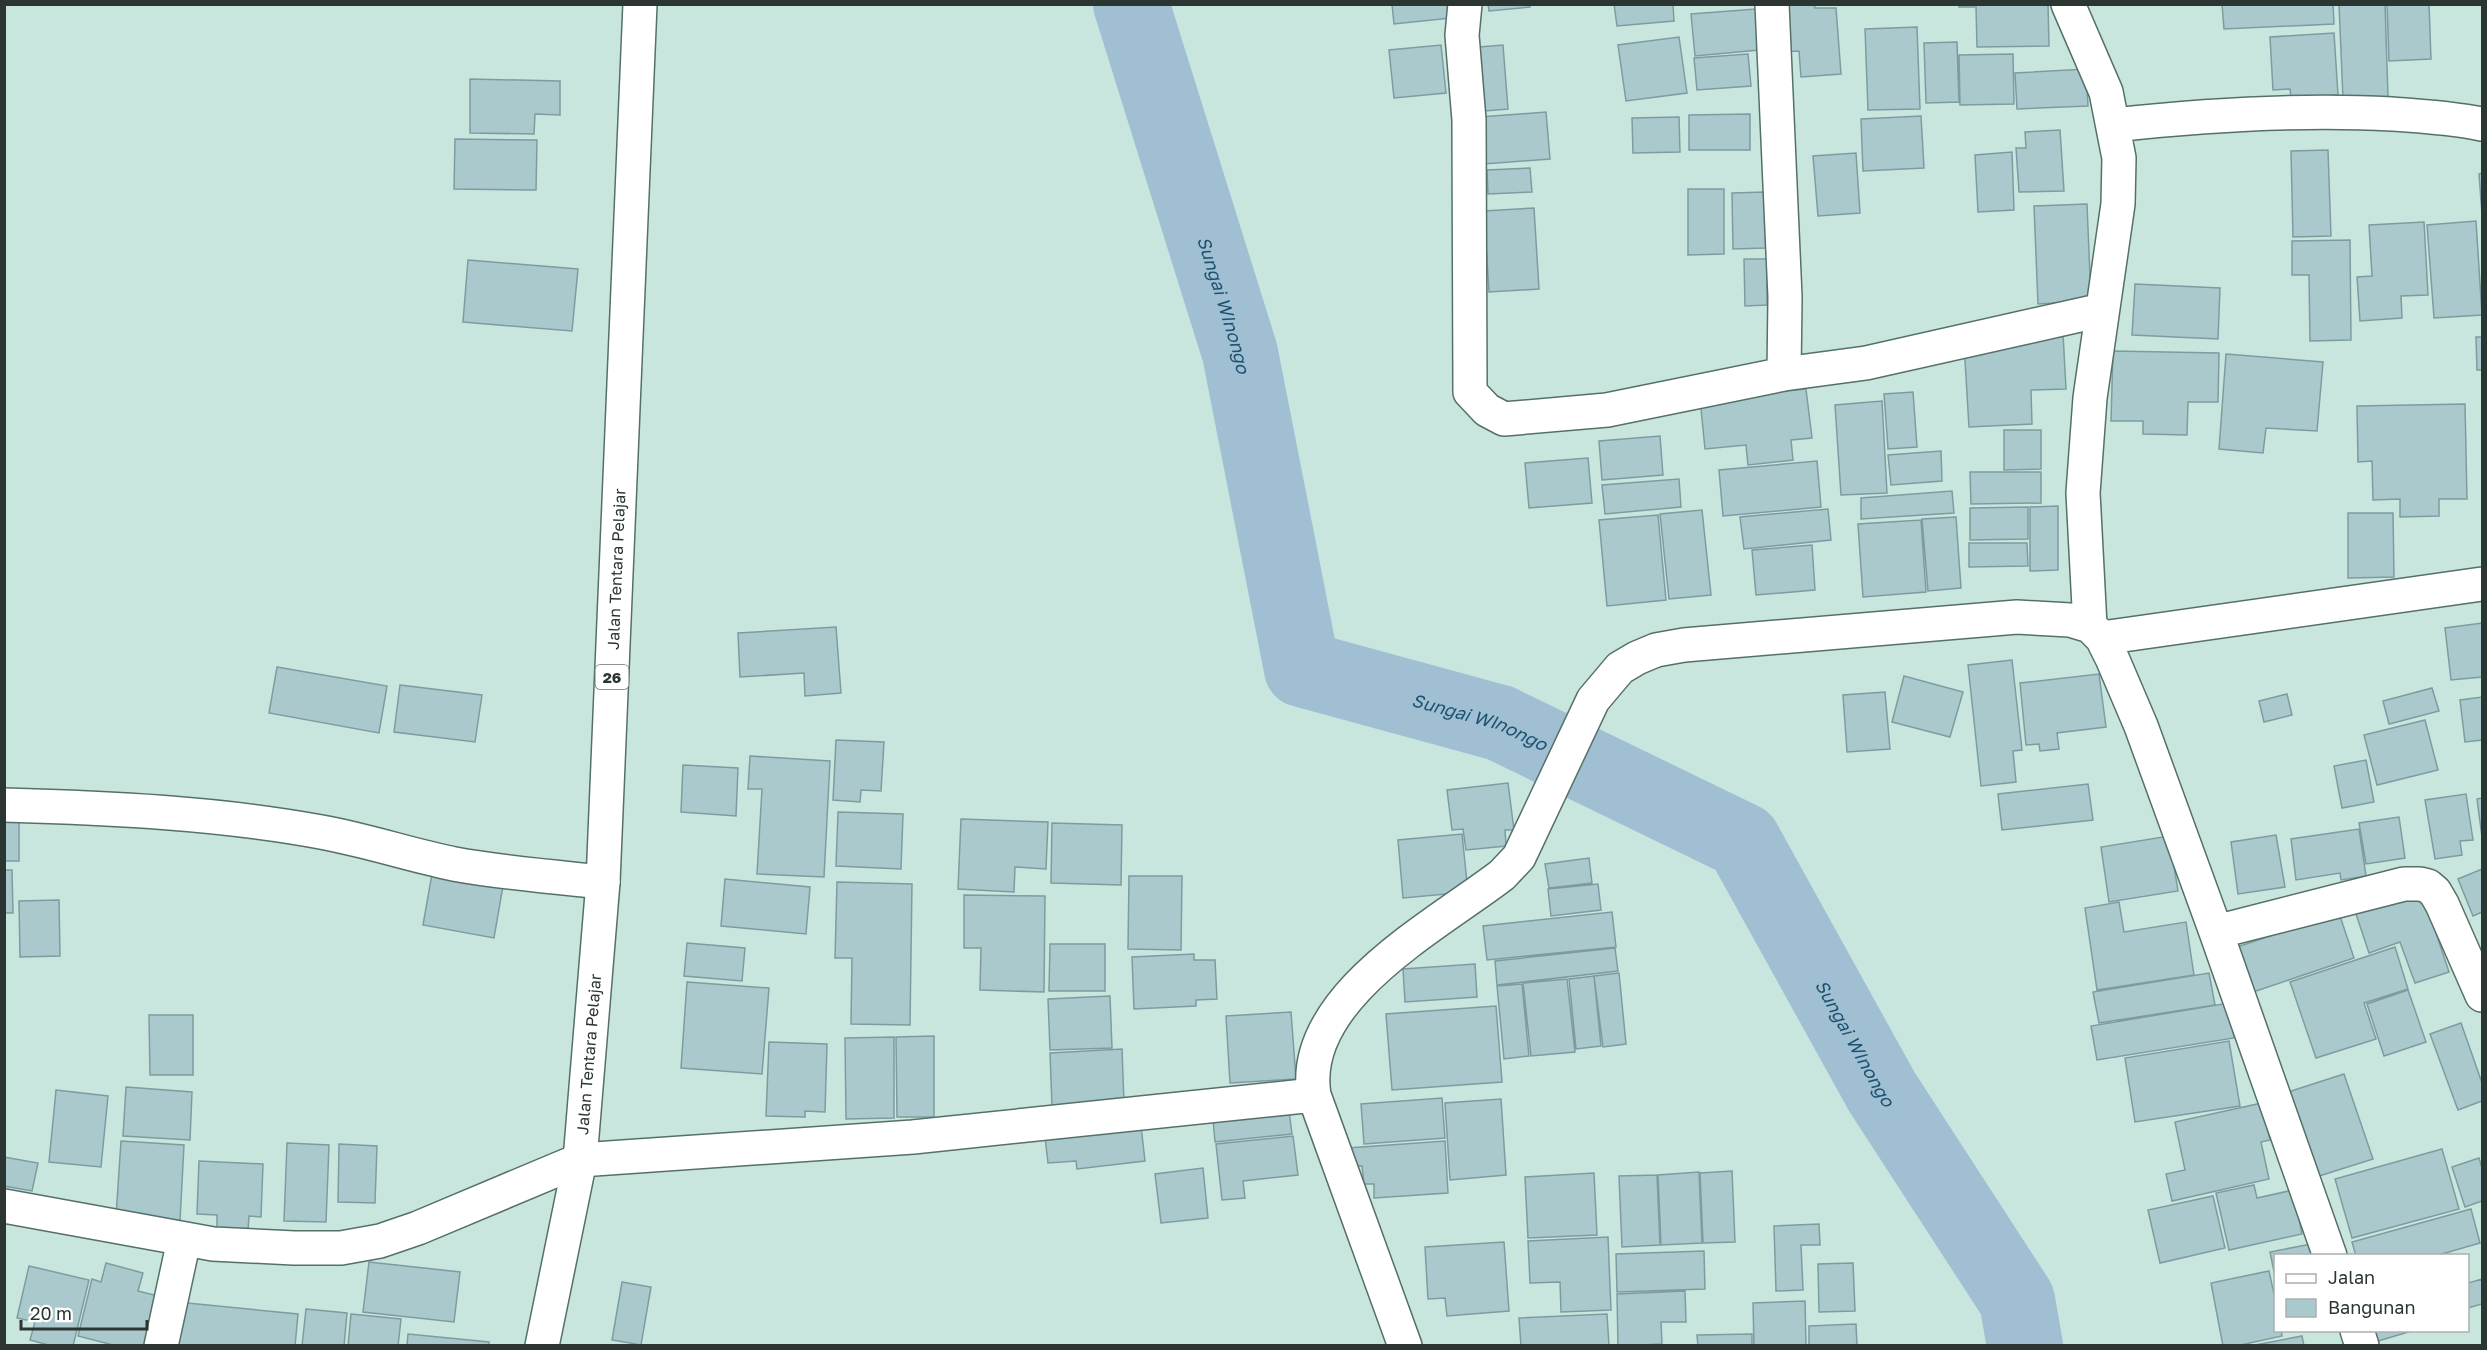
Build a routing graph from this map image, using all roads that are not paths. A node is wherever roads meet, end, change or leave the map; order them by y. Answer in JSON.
{"nodes":[{"id":1,"x":640,"y":4,"type":"edge"},
{"id":2,"x":1465,"y":4,"type":"edge"},
{"id":3,"x":1772,"y":4,"type":"edge"},
{"id":4,"x":2068,"y":4,"type":"edge"},
{"id":5,"x":2482,"y":124,"type":"edge"},
{"id":6,"x":2114,"y":125,"type":"junction"},
{"id":7,"x":2102,"y":310,"type":"junction"},
{"id":8,"x":1784,"y":374,"type":"junction"},
{"id":9,"x":2482,"y":584,"type":"edge"},
{"id":10,"x":2096,"y":632,"type":"junction"},
{"id":11,"x":4,"y":805,"type":"edge"},
{"id":12,"x":603,"y":882,"type":"junction"},
{"id":13,"x":2216,"y":932,"type":"junction"},
{"id":14,"x":2482,"y":995,"type":"edge"},
{"id":15,"x":1314,"y":1095,"type":"junction"},
{"id":16,"x":580,"y":1160,"type":"junction"},
{"id":17,"x":4,"y":1206,"type":"edge"},
{"id":18,"x":184,"y":1240,"type":"junction"},
{"id":19,"x":2329,"y":1254,"type":"edge"},
{"id":20,"x":548,"y":1345,"type":"edge"},
{"id":21,"x":161,"y":1346,"type":"edge"},
{"id":22,"x":1405,"y":1346,"type":"edge"}],
"edges":[{"from":1,"to":12,"type":"street","name":"Jalan Tentara Pelajar","number":"26"},
{"from":2,"to":8,"type":"street"},
{"from":3,"to":8,"type":"street"},
{"from":4,"to":6,"type":"street"},
{"from":5,"to":6,"type":"street"},
{"from":6,"to":7,"type":"street"},
{"from":7,"to":8,"type":"street"},
{"from":7,"to":10,"type":"street"},
{"from":9,"to":10,"type":"street"},
{"from":10,"to":13,"type":"street"},
{"from":10,"to":15,"type":"street"},
{"from":11,"to":12,"type":"street"},
{"from":12,"to":16,"type":"street","name":"Jalan Tentara Pelajar","number":"26"},
{"from":13,"to":14,"type":"street"},
{"from":13,"to":19,"type":"street"},
{"from":15,"to":16,"type":"street"},
{"from":15,"to":22,"type":"street"},
{"from":16,"to":18,"type":"street"},
{"from":16,"to":20,"type":"street","name":"Jalan Tentara Pelajar","number":"26"},
{"from":17,"to":18,"type":"street"},
{"from":18,"to":21,"type":"street"}]}
